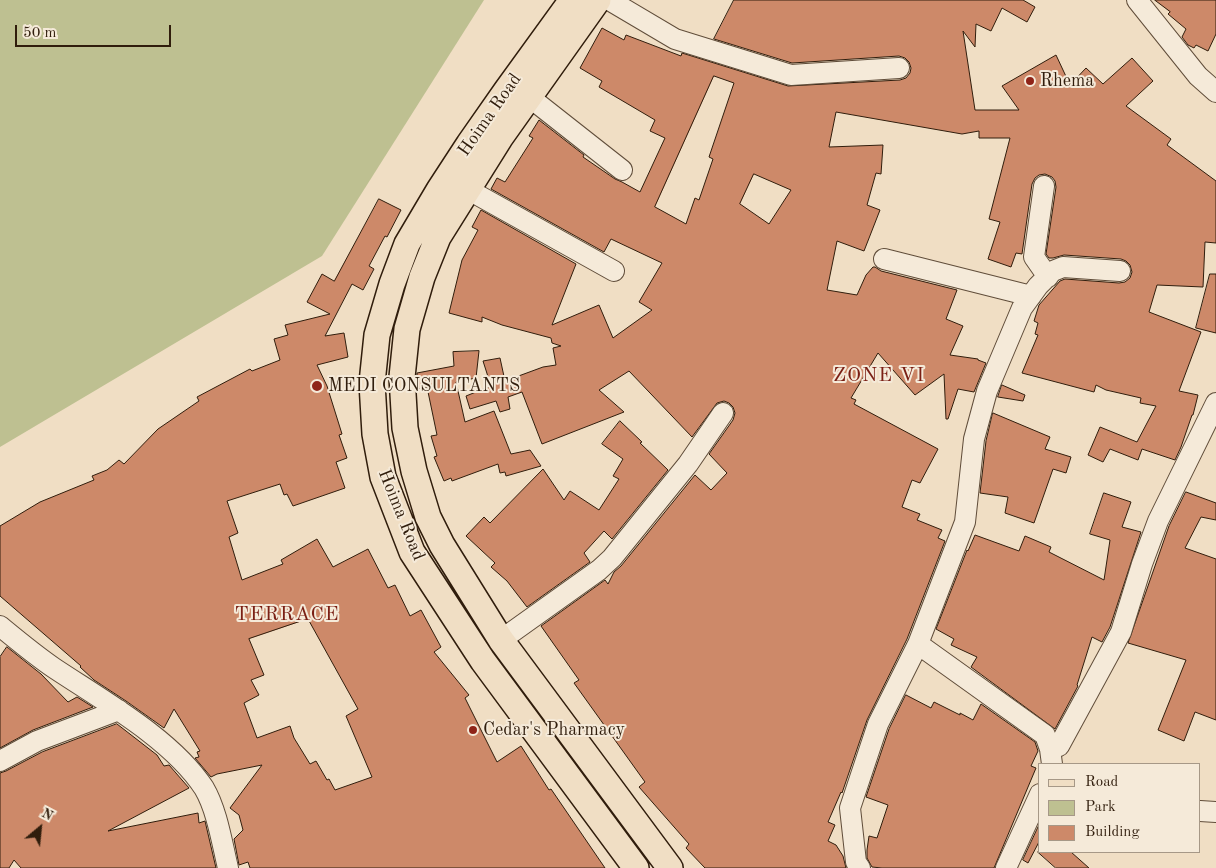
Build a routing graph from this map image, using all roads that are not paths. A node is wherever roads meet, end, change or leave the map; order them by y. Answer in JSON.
{"nodes":[{"id":1,"x":572,"y":0,"type":"edge"},
{"id":2,"x":598,"y":0,"type":"edge"},
{"id":3,"x":609,"y":0,"type":"edge"},
{"id":4,"x":1137,"y":0,"type":"edge"},
{"id":5,"x":900,"y":68,"type":"dead end"},
{"id":6,"x":1216,"y":92,"type":"edge"},
{"id":7,"x":528,"y":96,"type":"junction"},
{"id":8,"x":622,"y":170,"type":"dead end"},
{"id":9,"x":1044,"y":186,"type":"dead end"},
{"id":10,"x":467,"y":189,"type":"junction"},
{"id":11,"x":884,"y":259,"type":"dead end"},
{"id":12,"x":614,"y":270,"type":"dead end"},
{"id":13,"x":1120,"y":271,"type":"dead end"},
{"id":14,"x":1048,"y":277,"type":"junction"},
{"id":15,"x":1031,"y":296,"type":"junction"},
{"id":16,"x":1216,"y":403,"type":"edge"},
{"id":17,"x":723,"y":413,"type":"dead end"},
{"id":18,"x":0,"y":626,"type":"edge"},
{"id":19,"x":501,"y":640,"type":"junction"},
{"id":20,"x":918,"y":644,"type":"junction"},
{"id":21,"x":119,"y":710,"type":"junction"},
{"id":22,"x":1051,"y":757,"type":"edge"},
{"id":23,"x":0,"y":761,"type":"edge"},
{"id":24,"x":1038,"y":798,"type":"edge"},
{"id":25,"x":1201,"y":811,"type":"edge"},
{"id":26,"x":1216,"y":812,"type":"edge"},
{"id":27,"x":228,"y":868,"type":"edge"},
{"id":28,"x":636,"y":868,"type":"edge"},
{"id":29,"x":670,"y":868,"type":"edge"},
{"id":30,"x":860,"y":868,"type":"edge"},
{"id":31,"x":1006,"y":868,"type":"edge"}],
"edges":[{"from":1,"to":28,"type":"main road","name":"Hoima Road"},
{"from":2,"to":7,"type":"main road","name":"Hoima Road"},
{"from":3,"to":5,"type":"street"},
{"from":4,"to":6,"type":"street"},
{"from":7,"to":8,"type":"street"},
{"from":7,"to":10,"type":"main road","name":"Hoima Road"},
{"from":9,"to":14,"type":"street"},
{"from":10,"to":12,"type":"street"},
{"from":10,"to":19,"type":"main road","name":"Hoima Road"},
{"from":11,"to":15,"type":"street"},
{"from":13,"to":14,"type":"street"},
{"from":14,"to":15,"type":"street"},
{"from":15,"to":20,"type":"street"},
{"from":16,"to":22,"type":"street"},
{"from":17,"to":19,"type":"street"},
{"from":18,"to":21,"type":"street"},
{"from":19,"to":29,"type":"main road","name":"Hoima Road"},
{"from":20,"to":22,"type":"street"},
{"from":20,"to":30,"type":"street"},
{"from":21,"to":23,"type":"street"},
{"from":21,"to":27,"type":"street"},
{"from":24,"to":31,"type":"street"},
{"from":25,"to":26,"type":"street"}]}
